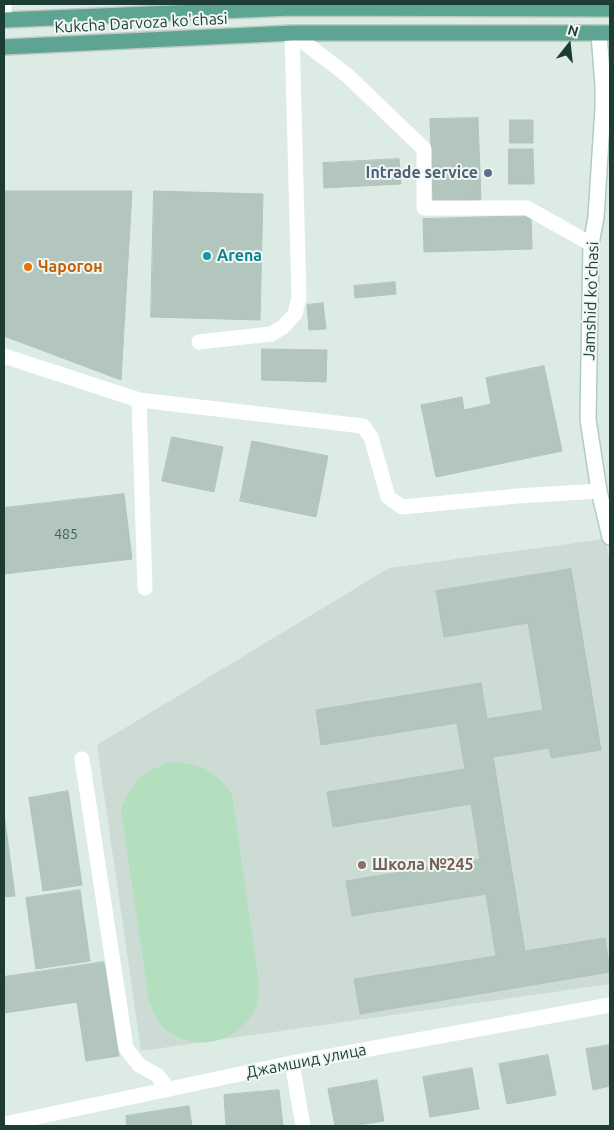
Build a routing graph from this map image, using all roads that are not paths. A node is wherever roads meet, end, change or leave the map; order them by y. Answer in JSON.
{"nodes":[{"id":1,"x":4,"y":4,"type":"edge"},
{"id":2,"x":292,"y":6,"type":"edge"},
{"id":3,"x":601,"y":7,"type":"edge"},
{"id":4,"x":4,"y":20,"type":"edge"},
{"id":5,"x":292,"y":33,"type":"junction"},
{"id":6,"x":604,"y":33,"type":"edge"},
{"id":7,"x":4,"y":47,"type":"edge"},
{"id":8,"x":591,"y":244,"type":"junction"},
{"id":9,"x":199,"y":342,"type":"dead end"},
{"id":10,"x":4,"y":356,"type":"edge"},
{"id":11,"x":138,"y":400,"type":"junction"},
{"id":12,"x":599,"y":491,"type":"junction"},
{"id":13,"x":610,"y":537,"type":"edge"},
{"id":14,"x":145,"y":588,"type":"dead end"},
{"id":15,"x":82,"y":759,"type":"dead end"},
{"id":16,"x":610,"y":1005,"type":"edge"},
{"id":17,"x":292,"y":1063,"type":"junction"},
{"id":18,"x":168,"y":1089,"type":"junction"},
{"id":19,"x":4,"y":1124,"type":"edge"},
{"id":20,"x":303,"y":1126,"type":"edge"}],
"edges":[{"from":1,"to":4,"type":"street"},
{"from":2,"to":3,"type":"main road","name":"Kukcha Darvoza ko'chasi"},
{"from":2,"to":4,"type":"main road","name":"Kukcha Darvoza ko'chasi"},
{"from":2,"to":5,"type":"main road"},
{"from":3,"to":6,"type":"main road"},
{"from":5,"to":6,"type":"main road","name":"Kukcha Darvoza ko'chasi"},
{"from":5,"to":7,"type":"main road","name":"Kukcha Darvoza ko'chasi"},
{"from":5,"to":8,"type":"street"},
{"from":5,"to":9,"type":"street"},
{"from":6,"to":8,"type":"street","name":"Jamshid ko'chasi"},
{"from":8,"to":12,"type":"street","name":"Jamshid ko'chasi"},
{"from":10,"to":11,"type":"street"},
{"from":11,"to":12,"type":"street"},
{"from":11,"to":14,"type":"street"},
{"from":12,"to":13,"type":"street","name":"Jamshid ko'chasi"},
{"from":15,"to":18,"type":"street"},
{"from":16,"to":17,"type":"street","name":"Джамшид улица"},
{"from":17,"to":18,"type":"street","name":"Джамшид улица"},
{"from":17,"to":20,"type":"street"},
{"from":18,"to":19,"type":"street","name":"Джамшид улица"}]}
